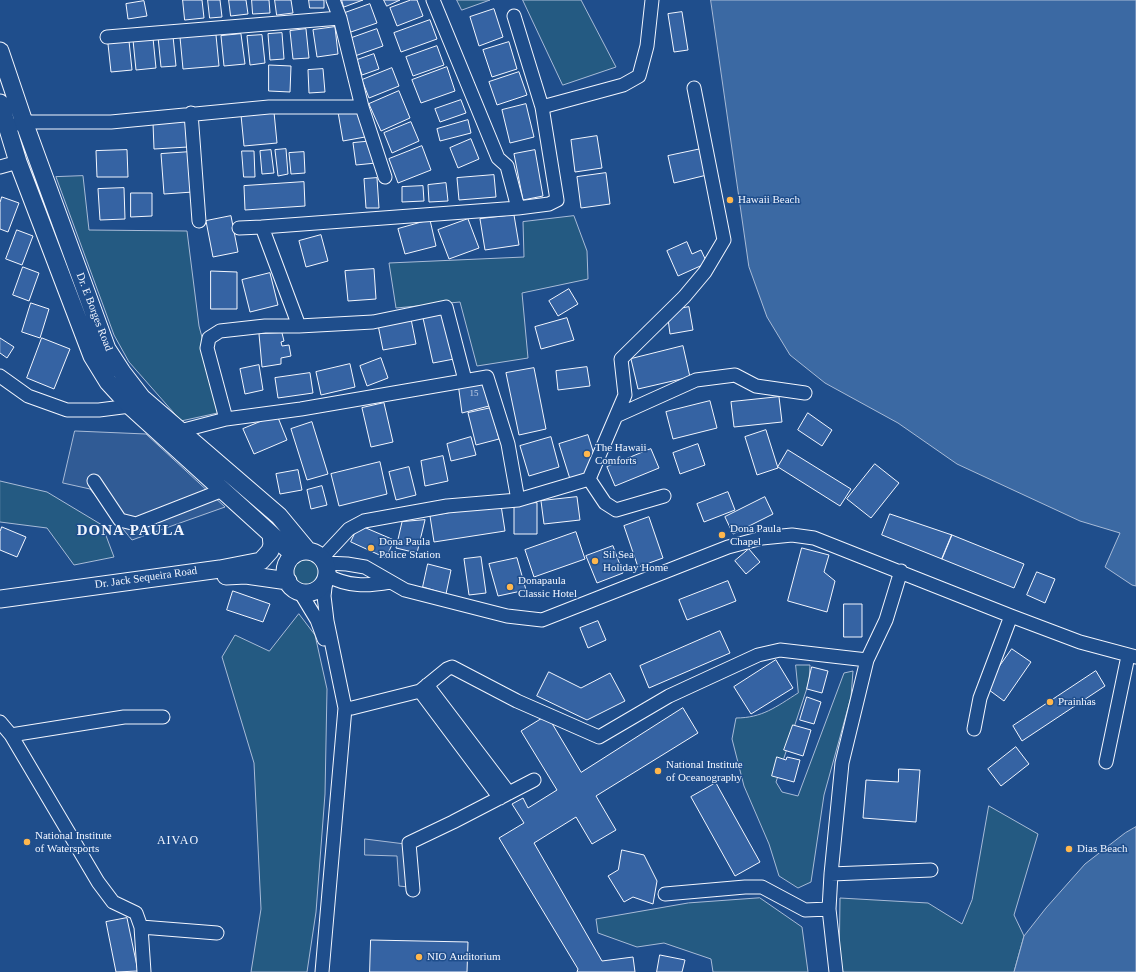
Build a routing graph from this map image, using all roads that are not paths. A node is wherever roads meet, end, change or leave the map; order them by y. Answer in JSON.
{"nodes":[{"id":1,"x":333,"y":0,"type":"edge"},
{"id":2,"x":433,"y":0,"type":"edge"},
{"id":3,"x":652,"y":0,"type":"edge"},
{"id":4,"x":514,"y":16,"type":"dead end"},
{"id":5,"x":340,"y":18,"type":"junction"},
{"id":6,"x":107,"y":37,"type":"dead end"},
{"id":7,"x":0,"y":51,"type":"edge"},
{"id":8,"x":694,"y":88,"type":"dead end"},
{"id":9,"x":0,"y":103,"type":"edge"},
{"id":10,"x":362,"y":107,"type":"junction"},
{"id":11,"x":542,"y":107,"type":"junction"},
{"id":12,"x":191,"y":113,"type":"junction"},
{"id":13,"x":16,"y":125,"type":"junction"},
{"id":14,"x":18,"y":162,"type":"junction"},
{"id":15,"x":0,"y":167,"type":"edge"},
{"id":16,"x":385,"y":176,"type":"dead end"},
{"id":17,"x":518,"y":208,"type":"junction"},
{"id":18,"x":199,"y":221,"type":"dead end"},
{"id":19,"x":262,"y":227,"type":"junction"},
{"id":20,"x":240,"y":228,"type":"dead end"},
{"id":21,"x":299,"y":326,"type":"junction"},
{"id":22,"x":0,"y":376,"type":"edge"},
{"id":23,"x":465,"y":380,"type":"junction"},
{"id":24,"x":805,"y":393,"type":"dead end"},
{"id":25,"x":136,"y":402,"type":"junction"},
{"id":26,"x":616,"y":416,"type":"junction"},
{"id":27,"x":226,"y":418,"type":"junction"},
{"id":28,"x":180,"y":431,"type":"junction"},
{"id":29,"x":589,"y":479,"type":"junction"},
{"id":30,"x":94,"y":481,"type":"dead end"},
{"id":31,"x":223,"y":490,"type":"junction"},
{"id":32,"x":664,"y":496,"type":"dead end"},
{"id":33,"x":518,"y":500,"type":"junction"},
{"id":34,"x":271,"y":534,"type":"junction"},
{"id":35,"x":261,"y":561,"type":"junction"},
{"id":36,"x":317,"y":564,"type":"junction"},
{"id":37,"x":901,"y":571,"type":"junction"},
{"id":38,"x":288,"y":581,"type":"junction"},
{"id":39,"x":390,"y":582,"type":"junction"},
{"id":40,"x":300,"y":592,"type":"junction"},
{"id":41,"x":0,"y":599,"type":"edge"},
{"id":42,"x":0,"y":607,"type":"edge"},
{"id":43,"x":1010,"y":616,"type":"junction"},
{"id":44,"x":1132,"y":656,"type":"edge"},
{"id":45,"x":862,"y":660,"type":"junction"},
{"id":46,"x":424,"y":688,"type":"junction"},
{"id":47,"x":345,"y":708,"type":"junction"},
{"id":48,"x":163,"y":717,"type":"dead end"},
{"id":49,"x":0,"y":722,"type":"edge"},
{"id":50,"x":974,"y":730,"type":"dead end"},
{"id":51,"x":11,"y":735,"type":"junction"},
{"id":52,"x":1106,"y":762,"type":"dead end"},
{"id":53,"x":534,"y":780,"type":"dead end"},
{"id":54,"x":505,"y":796,"type":"junction"},
{"id":55,"x":931,"y":870,"type":"dead end"},
{"id":56,"x":831,"y":874,"type":"junction"},
{"id":57,"x":413,"y":890,"type":"dead end"},
{"id":58,"x":665,"y":894,"type":"dead end"},
{"id":59,"x":829,"y":909,"type":"junction"},
{"id":60,"x":142,"y":927,"type":"junction"},
{"id":61,"x":217,"y":933,"type":"dead end"},
{"id":62,"x":144,"y":972,"type":"edge"},
{"id":63,"x":322,"y":972,"type":"edge"},
{"id":64,"x":836,"y":972,"type":"edge"}],
"edges":[{"from":1,"to":5,"type":"street"},
{"from":2,"to":17,"type":"street"},
{"from":3,"to":11,"type":"street"},
{"from":4,"to":11,"type":"street"},
{"from":5,"to":6,"type":"street"},
{"from":5,"to":10,"type":"street"},
{"from":7,"to":13,"type":"main road","name":"Dr. E Borges Road"},
{"from":8,"to":26,"type":"street"},
{"from":9,"to":13,"type":"main road","name":"Dr. E Borges Road"},
{"from":10,"to":12,"type":"street"},
{"from":10,"to":16,"type":"street"},
{"from":11,"to":17,"type":"street"},
{"from":12,"to":13,"type":"street"},
{"from":12,"to":18,"type":"street"},
{"from":13,"to":14,"type":"main road","name":"Dr. E Borges Road"},
{"from":13,"to":25,"type":"main road","name":"Dr. E Borges Road"},
{"from":14,"to":15,"type":"street"},
{"from":14,"to":25,"type":"main road","name":"Dr. E Borges Road"},
{"from":17,"to":19,"type":"street"},
{"from":19,"to":20,"type":"street"},
{"from":19,"to":21,"type":"street"},
{"from":21,"to":23,"type":"street"},
{"from":21,"to":27,"type":"street"},
{"from":22,"to":25,"type":"street"},
{"from":23,"to":27,"type":"street"},
{"from":23,"to":33,"type":"street"},
{"from":24,"to":26,"type":"street"},
{"from":25,"to":28,"type":"main road","name":"Dr. E Borges Road"},
{"from":25,"to":31,"type":"main road","name":"Dr. E Borges Road"},
{"from":26,"to":29,"type":"street"},
{"from":27,"to":28,"type":"street"},
{"from":28,"to":36,"type":"main road","name":"Dr. E Borges Road"},
{"from":29,"to":32,"type":"street"},
{"from":29,"to":33,"type":"street"},
{"from":30,"to":31,"type":"street"},
{"from":31,"to":34,"type":"main road","name":"Dr. E Borges Road"},
{"from":33,"to":36,"type":"street"},
{"from":34,"to":35,"type":"main road"},
{"from":34,"to":36,"type":"main road","name":"Dr. E Borges Road"},
{"from":35,"to":36,"type":"main road","name":"Dr. Jack Sequeira Road"},
{"from":35,"to":41,"type":"main road","name":"Dr. Jack Sequeira Road"},
{"from":36,"to":38,"type":"main road"},
{"from":36,"to":39,"type":"street"},
{"from":36,"to":39,"type":"street"},
{"from":36,"to":40,"type":"main road"},
{"from":36,"to":47,"type":"street"},
{"from":37,"to":39,"type":"street"},
{"from":37,"to":43,"type":"street"},
{"from":37,"to":45,"type":"street"},
{"from":38,"to":40,"type":"main road"},
{"from":38,"to":42,"type":"main road","name":"Dr. Jack Sequeira Road"},
{"from":40,"to":47,"type":"street"},
{"from":43,"to":44,"type":"street"},
{"from":43,"to":50,"type":"street"},
{"from":44,"to":52,"type":"street"},
{"from":45,"to":46,"type":"street"},
{"from":45,"to":56,"type":"street"},
{"from":46,"to":47,"type":"street"},
{"from":46,"to":54,"type":"street"},
{"from":47,"to":63,"type":"street"},
{"from":48,"to":51,"type":"street"},
{"from":49,"to":51,"type":"street"},
{"from":51,"to":60,"type":"street"},
{"from":53,"to":54,"type":"street"},
{"from":54,"to":57,"type":"street"},
{"from":55,"to":56,"type":"street"},
{"from":56,"to":59,"type":"street"},
{"from":58,"to":59,"type":"street"},
{"from":59,"to":64,"type":"street"},
{"from":60,"to":61,"type":"street"},
{"from":60,"to":62,"type":"street"}]}
